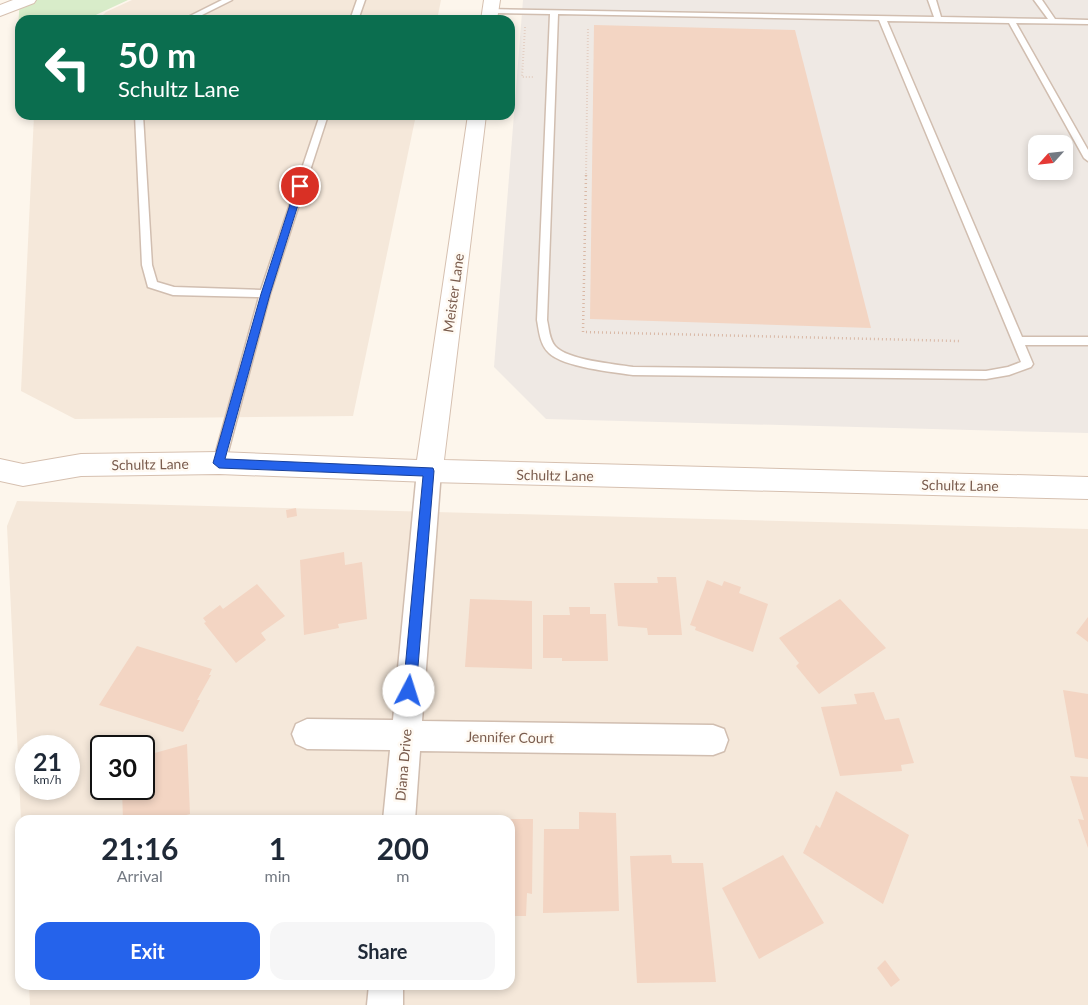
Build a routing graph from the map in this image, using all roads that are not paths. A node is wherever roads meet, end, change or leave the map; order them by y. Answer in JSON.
{"nodes":[{"id":1,"x":28,"y":0,"type":"edge"},
{"id":2,"x":228,"y":0,"type":"edge"},
{"id":3,"x":361,"y":0,"type":"edge"},
{"id":4,"x":932,"y":0,"type":"edge"},
{"id":5,"x":1038,"y":0,"type":"edge"},
{"id":6,"x":491,"y":10,"type":"edge"},
{"id":7,"x":0,"y":11,"type":"edge"},
{"id":8,"x":554,"y":12,"type":"junction"},
{"id":9,"x":196,"y":15,"type":"edge"},
{"id":10,"x":356,"y":15,"type":"edge"},
{"id":11,"x":882,"y":18,"type":"junction"},
{"id":12,"x":938,"y":19,"type":"junction"},
{"id":13,"x":1011,"y":20,"type":"junction"},
{"id":14,"x":1053,"y":21,"type":"junction"},
{"id":15,"x":1088,"y":22,"type":"edge"},
{"id":16,"x":139,"y":120,"type":"edge"},
{"id":17,"x":322,"y":120,"type":"edge"},
{"id":18,"x":476,"y":120,"type":"edge"},
{"id":19,"x":1088,"y":158,"type":"edge"},
{"id":20,"x":266,"y":294,"type":"junction"},
{"id":21,"x":1088,"y":341,"type":"edge"},
{"id":22,"x":1018,"y":342,"type":"junction"},
{"id":23,"x":219,"y":463,"type":"junction"},
{"id":24,"x":429,"y":471,"type":"junction"},
{"id":25,"x":12,"y":472,"type":"edge"},
{"id":26,"x":1088,"y":488,"type":"edge"},
{"id":27,"x":0,"y":493,"type":"edge"},
{"id":28,"x":308,"y":734,"type":"dead end"},
{"id":29,"x":405,"y":736,"type":"junction"},
{"id":30,"x":713,"y":740,"type":"dead end"},
{"id":31,"x":398,"y":815,"type":"edge"},
{"id":32,"x":386,"y":990,"type":"edge"},
{"id":33,"x":385,"y":1005,"type":"edge"}],
"edges":[{"from":1,"to":7,"type":"street"},
{"from":2,"to":9,"type":"lane"},
{"from":3,"to":10,"type":"lane"},
{"from":4,"to":12,"type":"lane"},
{"from":5,"to":14,"type":"lane"},
{"from":6,"to":8,"type":"lane"},
{"from":8,"to":11,"type":"lane"},
{"from":8,"to":22,"type":"lane"},
{"from":11,"to":12,"type":"lane"},
{"from":11,"to":22,"type":"lane"},
{"from":12,"to":13,"type":"lane"},
{"from":13,"to":14,"type":"lane"},
{"from":13,"to":19,"type":"lane"},
{"from":14,"to":15,"type":"lane"},
{"from":16,"to":20,"type":"lane"},
{"from":17,"to":20,"type":"lane"},
{"from":18,"to":24,"type":"street","name":"Meister Lane"},
{"from":20,"to":23,"type":"lane"},
{"from":21,"to":22,"type":"lane"},
{"from":23,"to":24,"type":"street","name":"Schultz Lane"},
{"from":23,"to":25,"type":"street","name":"Schultz Lane"},
{"from":24,"to":26,"type":"street","name":"Schultz Lane"},
{"from":24,"to":29,"type":"street","name":"Diana Drive"},
{"from":25,"to":27,"type":"street","name":"Schultz Lane"},
{"from":28,"to":29,"type":"street","name":"Jennifer Court"},
{"from":29,"to":30,"type":"street","name":"Jennifer Court"},
{"from":29,"to":31,"type":"street","name":"Diana Drive"},
{"from":32,"to":33,"type":"street"}]}
